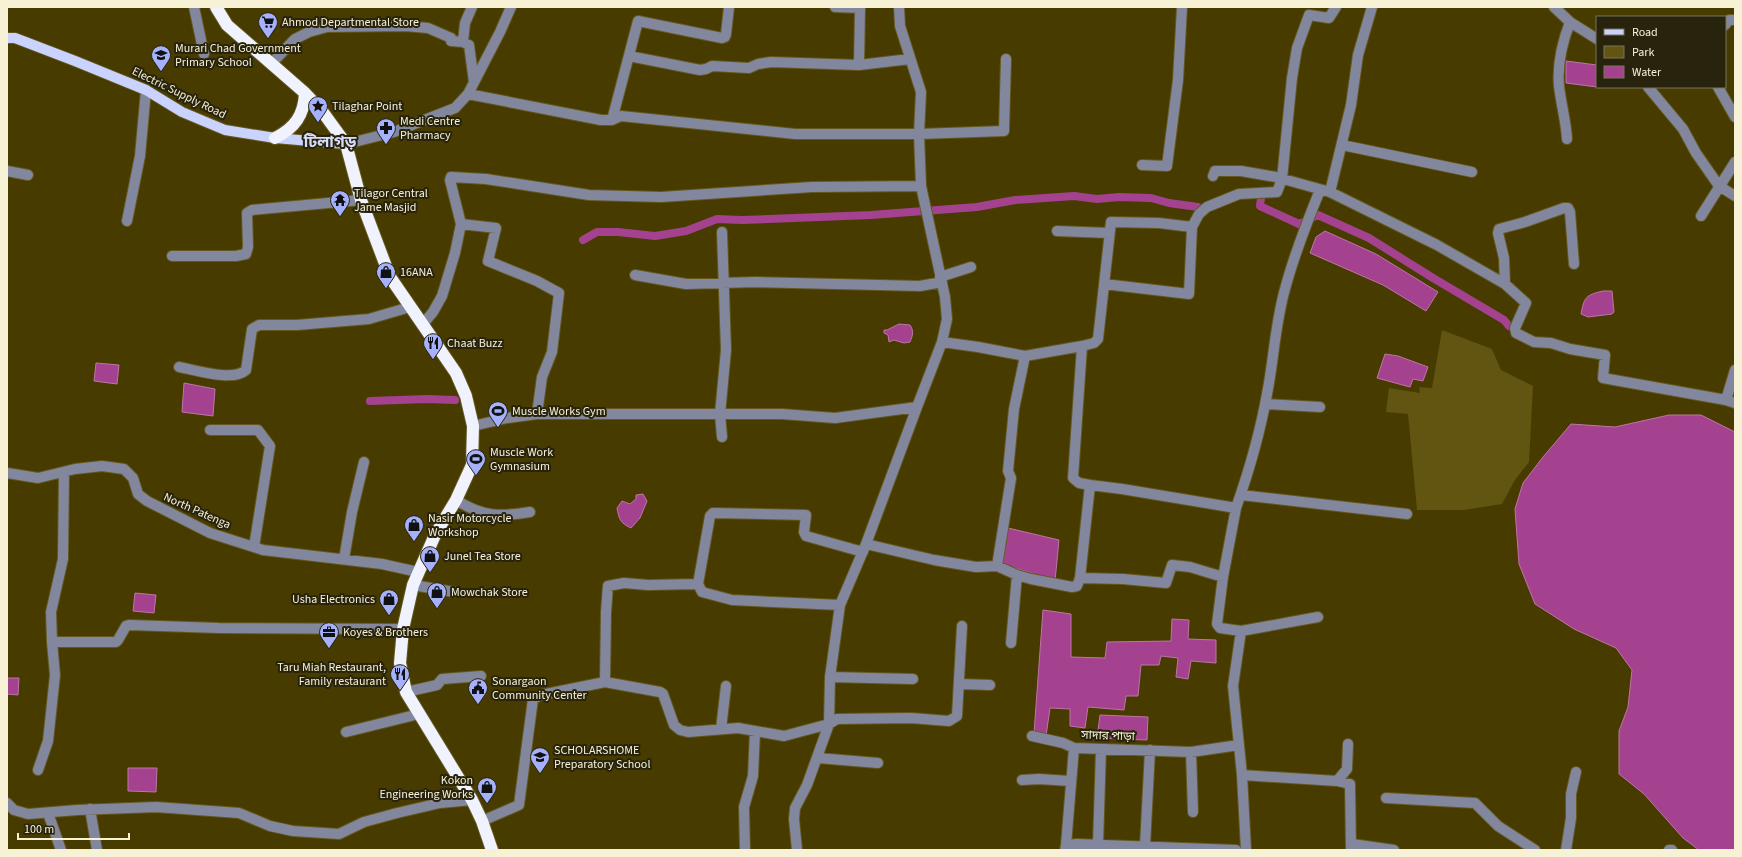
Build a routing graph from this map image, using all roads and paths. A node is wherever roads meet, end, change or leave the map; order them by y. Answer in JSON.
{"nodes":[{"id":1,"x":194,"y":7,"type":"edge"},
{"id":2,"x":216,"y":7,"type":"edge"},
{"id":3,"x":472,"y":7,"type":"edge"},
{"id":4,"x":511,"y":7,"type":"edge"},
{"id":5,"x":729,"y":7,"type":"edge"},
{"id":6,"x":835,"y":7,"type":"edge"},
{"id":7,"x":899,"y":7,"type":"edge"},
{"id":8,"x":1182,"y":7,"type":"edge"},
{"id":9,"x":1336,"y":7,"type":"edge"},
{"id":10,"x":1372,"y":7,"type":"edge"},
{"id":11,"x":1554,"y":7,"type":"edge"},
{"id":12,"x":1735,"y":20,"type":"edge"},
{"id":13,"x":1570,"y":22,"type":"junction"},
{"id":14,"x":1726,"y":24,"type":"edge"},
{"id":15,"x":7,"y":38,"type":"edge"},
{"id":16,"x":1596,"y":38,"type":"edge"},
{"id":17,"x":463,"y":42,"type":"junction"},
{"id":18,"x":204,"y":54,"type":"dead end"},
{"id":19,"x":629,"y":56,"type":"junction"},
{"id":20,"x":910,"y":59,"type":"junction"},
{"id":21,"x":1006,"y":59,"type":"dead end"},
{"id":22,"x":272,"y":63,"type":"junction"},
{"id":23,"x":859,"y":65,"type":"junction"},
{"id":24,"x":474,"y":82,"type":"junction"},
{"id":25,"x":1649,"y":88,"type":"edge"},
{"id":26,"x":1719,"y":88,"type":"edge"},
{"id":27,"x":146,"y":90,"type":"junction"},
{"id":28,"x":305,"y":93,"type":"junction"},
{"id":29,"x":468,"y":94,"type":"junction"},
{"id":30,"x":1735,"y":117,"type":"edge"},
{"id":31,"x":612,"y":120,"type":"junction"},
{"id":32,"x":919,"y":134,"type":"junction"},
{"id":33,"x":275,"y":138,"type":"junction"},
{"id":34,"x":1568,"y":139,"type":"dead end"},
{"id":35,"x":346,"y":144,"type":"junction"},
{"id":36,"x":1342,"y":145,"type":"junction"},
{"id":37,"x":1735,"y":162,"type":"edge"},
{"id":38,"x":1142,"y":165,"type":"dead end"},
{"id":39,"x":7,"y":171,"type":"edge"},
{"id":40,"x":1472,"y":172,"type":"dead end"},
{"id":41,"x":28,"y":175,"type":"dead end"},
{"id":42,"x":1213,"y":176,"type":"dead end"},
{"id":43,"x":1282,"y":178,"type":"junction"},
{"id":44,"x":921,"y":186,"type":"junction"},
{"id":45,"x":1719,"y":186,"type":"junction"},
{"id":46,"x":1322,"y":193,"type":"junction"},
{"id":47,"x":1735,"y":196,"type":"edge"},
{"id":48,"x":361,"y":200,"type":"junction"},
{"id":49,"x":1701,"y":216,"type":"dead end"},
{"id":50,"x":127,"y":221,"type":"dead end"},
{"id":51,"x":461,"y":224,"type":"junction"},
{"id":52,"x":1192,"y":227,"type":"junction"},
{"id":53,"x":1058,"y":231,"type":"dead end"},
{"id":54,"x":722,"y":232,"type":"dead end"},
{"id":55,"x":1109,"y":233,"type":"junction"},
{"id":56,"x":172,"y":256,"type":"dead end"},
{"id":57,"x":1574,"y":264,"type":"dead end"},
{"id":58,"x":971,"y":267,"type":"dead end"},
{"id":59,"x":635,"y":275,"type":"dead end"},
{"id":60,"x":941,"y":280,"type":"junction"},
{"id":61,"x":724,"y":283,"type":"junction"},
{"id":62,"x":1104,"y":284,"type":"junction"},
{"id":63,"x":1505,"y":284,"type":"junction"},
{"id":64,"x":410,"y":307,"type":"junction"},
{"id":65,"x":423,"y":324,"type":"junction"},
{"id":66,"x":942,"y":342,"type":"junction"},
{"id":67,"x":1082,"y":346,"type":"junction"},
{"id":68,"x":1025,"y":356,"type":"junction"},
{"id":69,"x":179,"y":367,"type":"dead end"},
{"id":70,"x":1735,"y":370,"type":"edge"},
{"id":71,"x":1731,"y":401,"type":"edge"},
{"id":72,"x":1265,"y":404,"type":"junction"},
{"id":73,"x":917,"y":407,"type":"junction"},
{"id":74,"x":1320,"y":407,"type":"dead end"},
{"id":75,"x":537,"y":414,"type":"junction"},
{"id":76,"x":720,"y":414,"type":"junction"},
{"id":77,"x":472,"y":426,"type":"junction"},
{"id":78,"x":210,"y":430,"type":"dead end"},
{"id":79,"x":722,"y":437,"type":"dead end"},
{"id":80,"x":364,"y":462,"type":"dead end"},
{"id":81,"x":64,"y":472,"type":"junction"},
{"id":82,"x":7,"y":473,"type":"edge"},
{"id":83,"x":1090,"y":485,"type":"junction"},
{"id":84,"x":1241,"y":495,"type":"junction"},
{"id":85,"x":456,"y":500,"type":"junction"},
{"id":86,"x":1236,"y":508,"type":"junction"},
{"id":87,"x":530,"y":512,"type":"dead end"},
{"id":88,"x":1407,"y":514,"type":"dead end"},
{"id":89,"x":254,"y":547,"type":"junction"},
{"id":90,"x":865,"y":548,"type":"junction"},
{"id":91,"x":344,"y":558,"type":"junction"},
{"id":92,"x":997,"y":566,"type":"junction"},
{"id":93,"x":418,"y":572,"type":"junction"},
{"id":94,"x":1017,"y":575,"type":"junction"},
{"id":95,"x":1222,"y":577,"type":"junction"},
{"id":96,"x":1080,"y":578,"type":"junction"},
{"id":97,"x":698,"y":584,"type":"junction"},
{"id":98,"x":413,"y":586,"type":"junction"},
{"id":99,"x":454,"y":592,"type":"dead end"},
{"id":100,"x":840,"y":605,"type":"junction"},
{"id":101,"x":1318,"y":617,"type":"dead end"},
{"id":102,"x":962,"y":626,"type":"dead end"},
{"id":103,"x":403,"y":629,"type":"junction"},
{"id":104,"x":1241,"y":631,"type":"junction"},
{"id":105,"x":52,"y":642,"type":"junction"},
{"id":106,"x":1010,"y":642,"type":"dead end"},
{"id":107,"x":481,"y":676,"type":"dead end"},
{"id":108,"x":830,"y":677,"type":"junction"},
{"id":109,"x":913,"y":679,"type":"dead end"},
{"id":110,"x":604,"y":682,"type":"junction"},
{"id":111,"x":959,"y":684,"type":"junction"},
{"id":112,"x":990,"y":685,"type":"dead end"},
{"id":113,"x":726,"y":686,"type":"dead end"},
{"id":114,"x":406,"y":692,"type":"junction"},
{"id":115,"x":419,"y":714,"type":"junction"},
{"id":116,"x":829,"y":724,"type":"junction"},
{"id":117,"x":722,"y":729,"type":"junction"},
{"id":118,"x":755,"y":731,"type":"junction"},
{"id":119,"x":346,"y":732,"type":"dead end"},
{"id":120,"x":1032,"y":736,"type":"dead end"},
{"id":121,"x":1348,"y":744,"type":"dead end"},
{"id":122,"x":1239,"y":745,"type":"junction"},
{"id":123,"x":1074,"y":748,"type":"junction"},
{"id":124,"x":1101,"y":749,"type":"junction"},
{"id":125,"x":1150,"y":750,"type":"junction"},
{"id":126,"x":1191,"y":752,"type":"junction"},
{"id":127,"x":818,"y":758,"type":"junction"},
{"id":128,"x":878,"y":763,"type":"dead end"},
{"id":129,"x":38,"y":770,"type":"dead end"},
{"id":130,"x":1576,"y":772,"type":"dead end"},
{"id":131,"x":1242,"y":775,"type":"junction"},
{"id":132,"x":1022,"y":780,"type":"dead end"},
{"id":133,"x":1070,"y":781,"type":"junction"},
{"id":134,"x":1337,"y":781,"type":"junction"},
{"id":135,"x":1386,"y":798,"type":"dead end"},
{"id":136,"x":472,"y":800,"type":"junction"},
{"id":137,"x":7,"y":803,"type":"edge"},
{"id":138,"x":90,"y":809,"type":"junction"},
{"id":139,"x":1193,"y":812,"type":"dead end"},
{"id":140,"x":48,"y":813,"type":"junction"},
{"id":141,"x":482,"y":821,"type":"junction"},
{"id":142,"x":1098,"y":845,"type":"junction"},
{"id":143,"x":1145,"y":846,"type":"junction"},
{"id":144,"x":1066,"y":847,"type":"edge"},
{"id":145,"x":1352,"y":847,"type":"edge"},
{"id":146,"x":1195,"y":849,"type":"edge"},
{"id":147,"x":61,"y":850,"type":"edge"},
{"id":148,"x":97,"y":850,"type":"edge"},
{"id":149,"x":492,"y":850,"type":"edge"},
{"id":150,"x":745,"y":850,"type":"edge"},
{"id":151,"x":797,"y":850,"type":"edge"},
{"id":152,"x":1236,"y":850,"type":"edge"},
{"id":153,"x":1246,"y":850,"type":"edge"},
{"id":154,"x":1394,"y":850,"type":"edge"},
{"id":155,"x":1534,"y":850,"type":"edge"},
{"id":156,"x":1566,"y":850,"type":"edge"},
{"id":157,"x":1669,"y":850,"type":"edge"},
{"id":158,"x":1672,"y":850,"type":"edge"}],
"edges":[{"from":1,"to":18,"type":"street"},
{"from":2,"to":22,"type":"highway"},
{"from":3,"to":17,"type":"street"},
{"from":4,"to":24,"type":"street"},
{"from":5,"to":19,"type":"street"},
{"from":6,"to":23,"type":"street"},
{"from":7,"to":20,"type":"street"},
{"from":8,"to":38,"type":"street"},
{"from":9,"to":43,"type":"street"},
{"from":10,"to":36,"type":"street"},
{"from":11,"to":13,"type":"street"},
{"from":12,"to":14,"type":"street"},
{"from":13,"to":16,"type":"street"},
{"from":13,"to":34,"type":"street"},
{"from":15,"to":27,"type":"main road","name":"Electric Supply Road"},
{"from":17,"to":22,"type":"street"},
{"from":17,"to":24,"type":"street"},
{"from":19,"to":23,"type":"street"},
{"from":19,"to":31,"type":"street"},
{"from":20,"to":23,"type":"street"},
{"from":20,"to":32,"type":"street"},
{"from":21,"to":32,"type":"street"},
{"from":22,"to":28,"type":"highway"},
{"from":24,"to":29,"type":"street"},
{"from":25,"to":45,"type":"street"},
{"from":26,"to":30,"type":"street"},
{"from":27,"to":33,"type":"main road","name":"Electric Supply Road"},
{"from":27,"to":50,"type":"street"},
{"from":28,"to":33,"type":"highway"},
{"from":28,"to":35,"type":"highway"},
{"from":29,"to":31,"type":"street"},
{"from":29,"to":35,"type":"street"},
{"from":31,"to":32,"type":"street"},
{"from":32,"to":44,"type":"street"},
{"from":33,"to":35,"type":"main road","name":"Electric Supply Road"},
{"from":35,"to":48,"type":"highway"},
{"from":36,"to":40,"type":"street"},
{"from":36,"to":46,"type":"street"},
{"from":37,"to":45,"type":"street"},
{"from":39,"to":41,"type":"street"},
{"from":42,"to":43,"type":"street"},
{"from":43,"to":46,"type":"street"},
{"from":43,"to":52,"type":"street"},
{"from":44,"to":51,"type":"street"},
{"from":44,"to":60,"type":"street"},
{"from":45,"to":47,"type":"street"},
{"from":45,"to":49,"type":"street"},
{"from":46,"to":63,"type":"street"},
{"from":46,"to":72,"type":"street"},
{"from":48,"to":56,"type":"street"},
{"from":48,"to":64,"type":"highway"},
{"from":51,"to":65,"type":"street"},
{"from":51,"to":75,"type":"street"},
{"from":52,"to":55,"type":"street"},
{"from":52,"to":62,"type":"street"},
{"from":53,"to":55,"type":"street"},
{"from":54,"to":61,"type":"street"},
{"from":55,"to":62,"type":"street"},
{"from":57,"to":63,"type":"street"},
{"from":58,"to":60,"type":"street"},
{"from":59,"to":61,"type":"street"},
{"from":60,"to":61,"type":"street"},
{"from":60,"to":66,"type":"street"},
{"from":61,"to":76,"type":"street"},
{"from":62,"to":67,"type":"street"},
{"from":63,"to":71,"type":"street"},
{"from":64,"to":65,"type":"highway"},
{"from":64,"to":69,"type":"street"},
{"from":65,"to":77,"type":"highway"},
{"from":66,"to":68,"type":"street"},
{"from":66,"to":73,"type":"street"},
{"from":67,"to":68,"type":"street"},
{"from":67,"to":83,"type":"street"},
{"from":68,"to":92,"type":"street"},
{"from":70,"to":71,"type":"street"},
{"from":72,"to":74,"type":"street"},
{"from":72,"to":84,"type":"street"},
{"from":73,"to":76,"type":"street"},
{"from":73,"to":90,"type":"street"},
{"from":75,"to":76,"type":"street"},
{"from":75,"to":77,"type":"street"},
{"from":76,"to":79,"type":"street"},
{"from":77,"to":85,"type":"highway"},
{"from":78,"to":89,"type":"street"},
{"from":80,"to":91,"type":"street"},
{"from":81,"to":82,"type":"street","name":"North Patenga"},
{"from":81,"to":89,"type":"street","name":"North Patenga"},
{"from":81,"to":105,"type":"street"},
{"from":83,"to":86,"type":"street"},
{"from":83,"to":96,"type":"street"},
{"from":84,"to":86,"type":"street"},
{"from":84,"to":88,"type":"street"},
{"from":85,"to":87,"type":"street"},
{"from":85,"to":93,"type":"highway"},
{"from":86,"to":95,"type":"street"},
{"from":89,"to":91,"type":"street","name":"North Patenga"},
{"from":90,"to":92,"type":"street"},
{"from":90,"to":97,"type":"street"},
{"from":90,"to":100,"type":"street"},
{"from":91,"to":93,"type":"street","name":"North Patenga"},
{"from":92,"to":94,"type":"street"},
{"from":93,"to":98,"type":"highway"},
{"from":94,"to":96,"type":"street"},
{"from":94,"to":106,"type":"street"},
{"from":95,"to":96,"type":"street"},
{"from":95,"to":104,"type":"street"},
{"from":97,"to":100,"type":"street"},
{"from":97,"to":110,"type":"street"},
{"from":98,"to":99,"type":"street"},
{"from":98,"to":103,"type":"highway"},
{"from":100,"to":108,"type":"street"},
{"from":101,"to":104,"type":"street"},
{"from":102,"to":111,"type":"street"},
{"from":103,"to":105,"type":"street"},
{"from":103,"to":114,"type":"highway"},
{"from":104,"to":122,"type":"street"},
{"from":105,"to":129,"type":"street"},
{"from":107,"to":114,"type":"street"},
{"from":108,"to":109,"type":"street"},
{"from":108,"to":116,"type":"street"},
{"from":110,"to":117,"type":"street"},
{"from":110,"to":141,"type":"street"},
{"from":111,"to":112,"type":"street"},
{"from":111,"to":116,"type":"street"},
{"from":113,"to":117,"type":"street"},
{"from":114,"to":115,"type":"highway"},
{"from":115,"to":119,"type":"street"},
{"from":115,"to":136,"type":"highway"},
{"from":116,"to":118,"type":"street"},
{"from":116,"to":127,"type":"street"},
{"from":117,"to":118,"type":"street"},
{"from":118,"to":150,"type":"street"},
{"from":120,"to":123,"type":"street"},
{"from":121,"to":134,"type":"street"},
{"from":122,"to":126,"type":"street","name":"সাদার পাড়া"},
{"from":122,"to":131,"type":"street"},
{"from":123,"to":124,"type":"street","name":"সাদার পাড়া"},
{"from":123,"to":133,"type":"street","name":"সাদার পাড়া"},
{"from":124,"to":125,"type":"street","name":"সাদার পাড়া"},
{"from":124,"to":142,"type":"street"},
{"from":125,"to":126,"type":"street","name":"সাদার পাড়া"},
{"from":125,"to":143,"type":"street"},
{"from":126,"to":139,"type":"street"},
{"from":127,"to":128,"type":"street"},
{"from":127,"to":151,"type":"street"},
{"from":130,"to":156,"type":"street"},
{"from":131,"to":134,"type":"street"},
{"from":131,"to":153,"type":"street"},
{"from":132,"to":133,"type":"street"},
{"from":133,"to":144,"type":"street","name":"সাদার পাড়া"},
{"from":134,"to":145,"type":"street"},
{"from":135,"to":155,"type":"street"},
{"from":136,"to":138,"type":"street"},
{"from":136,"to":141,"type":"highway"},
{"from":137,"to":140,"type":"street"},
{"from":138,"to":140,"type":"street"},
{"from":138,"to":148,"type":"street"},
{"from":140,"to":147,"type":"street"},
{"from":141,"to":149,"type":"highway"},
{"from":142,"to":143,"type":"street"},
{"from":142,"to":144,"type":"street"},
{"from":143,"to":146,"type":"street"},
{"from":145,"to":154,"type":"street"},
{"from":146,"to":152,"type":"street"},
{"from":157,"to":158,"type":"street"}]}
